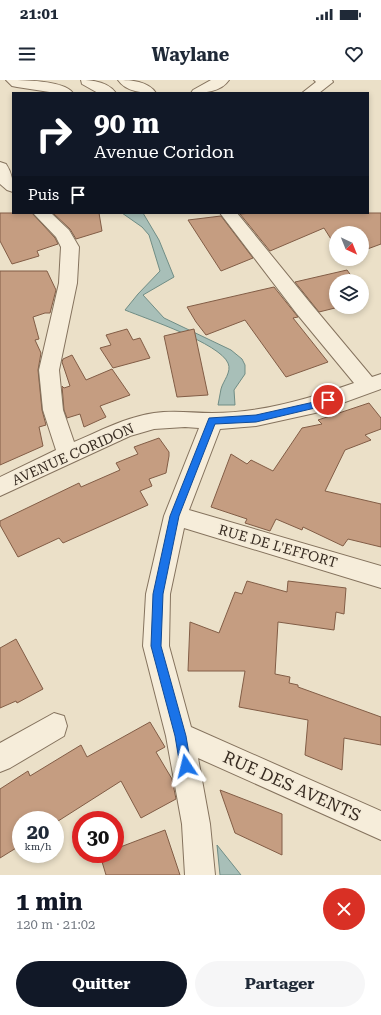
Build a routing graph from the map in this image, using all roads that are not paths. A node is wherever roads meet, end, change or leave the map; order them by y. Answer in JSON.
{"nodes":[{"id":1,"x":13,"y":80,"type":"edge"},
{"id":2,"x":58,"y":80,"type":"edge"},
{"id":3,"x":89,"y":80,"type":"edge"},
{"id":4,"x":124,"y":80,"type":"edge"},
{"id":5,"x":222,"y":80,"type":"edge"},
{"id":6,"x":321,"y":80,"type":"edge"},
{"id":7,"x":44,"y":87,"type":"junction"},
{"id":8,"x":64,"y":92,"type":"edge"},
{"id":9,"x":107,"y":92,"type":"edge"},
{"id":10,"x":147,"y":92,"type":"edge"},
{"id":11,"x":200,"y":92,"type":"edge"},
{"id":12,"x":311,"y":92,"type":"edge"},
{"id":13,"x":0,"y":167,"type":"edge"},
{"id":14,"x":12,"y":186,"type":"edge"},
{"id":15,"x":41,"y":214,"type":"edge"},
{"id":16,"x":229,"y":214,"type":"edge"},
{"id":17,"x":374,"y":383,"type":"edge"},
{"id":18,"x":212,"y":421,"type":"junction"},
{"id":19,"x":68,"y":454,"type":"junction"},
{"id":20,"x":0,"y":487,"type":"edge"},
{"id":21,"x":174,"y":516,"type":"junction"},
{"id":22,"x":381,"y":577,"type":"edge"},
{"id":23,"x":54,"y":726,"type":"dead end"},
{"id":24,"x":180,"y":736,"type":"junction"},
{"id":25,"x":0,"y":758,"type":"edge"},
{"id":26,"x":381,"y":826,"type":"edge"},
{"id":27,"x":200,"y":875,"type":"edge"}],
"edges":[{"from":1,"to":7,"type":"street"},
{"from":2,"to":7,"type":"street"},
{"from":3,"to":9,"type":"street"},
{"from":4,"to":10,"type":"street"},
{"from":5,"to":11,"type":"street"},
{"from":6,"to":12,"type":"street"},
{"from":7,"to":8,"type":"street"},
{"from":13,"to":14,"type":"street"},
{"from":15,"to":19,"type":"street"},
{"from":16,"to":17,"type":"street"},
{"from":17,"to":18,"type":"street","name":"AVENUE CORIDON"},
{"from":18,"to":19,"type":"street","name":"AVENUE CORIDON"},
{"from":18,"to":21,"type":"street"},
{"from":19,"to":20,"type":"street","name":"AVENUE CORIDON"},
{"from":21,"to":22,"type":"street","name":"RUE DE L'EFFORT"},
{"from":21,"to":24,"type":"street"},
{"from":23,"to":25,"type":"street"},
{"from":24,"to":26,"type":"street","name":"RUE DES AVENTS"},
{"from":24,"to":27,"type":"street"}]}
